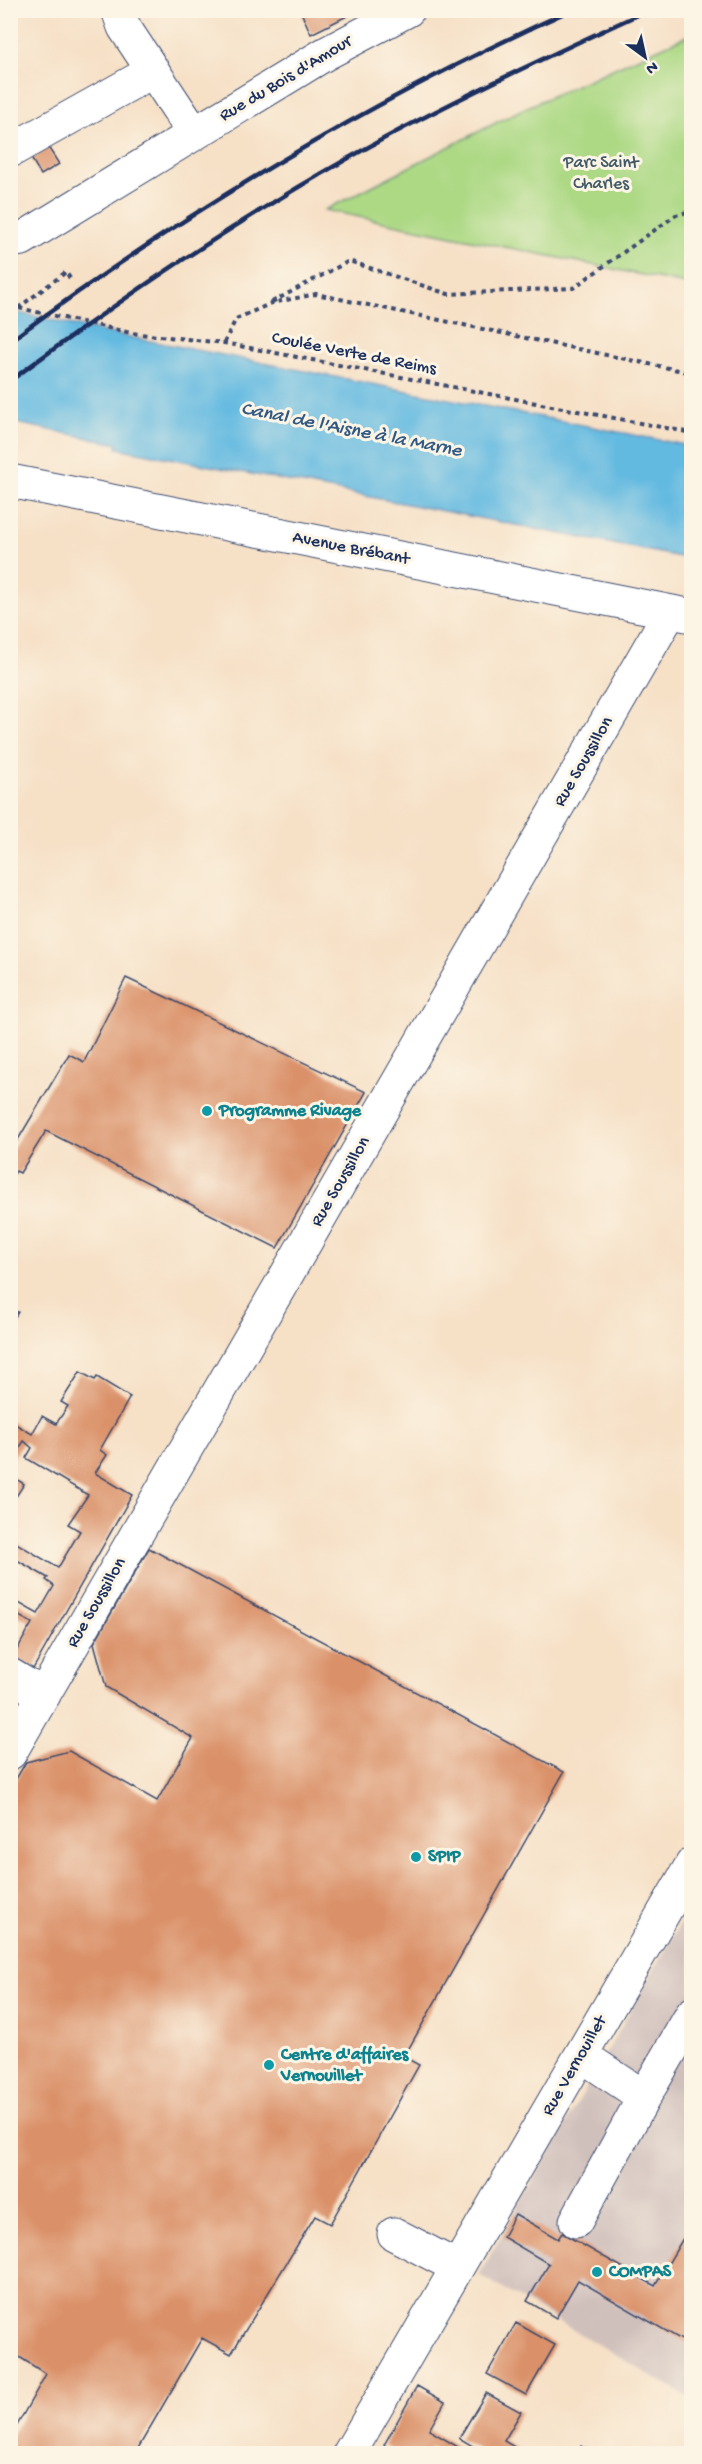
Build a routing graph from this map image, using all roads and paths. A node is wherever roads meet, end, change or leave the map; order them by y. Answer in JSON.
{"nodes":[{"id":1,"x":118,"y":10,"type":"edge"},
{"id":2,"x":408,"y":10,"type":"edge"},
{"id":3,"x":153,"y":71,"type":"junction"},
{"id":4,"x":197,"y":132,"type":"junction"},
{"id":5,"x":10,"y":151,"type":"edge"},
{"id":6,"x":692,"y":211,"type":"edge"},
{"id":7,"x":10,"y":242,"type":"edge"},
{"id":8,"x":71,"y":280,"type":"dead end"},
{"id":9,"x":10,"y":293,"type":"edge"},
{"id":10,"x":10,"y":306,"type":"edge"},
{"id":11,"x":17,"y":309,"type":"junction"},
{"id":12,"x":256,"y":310,"type":"junction"},
{"id":13,"x":224,"y":343,"type":"junction"},
{"id":14,"x":692,"y":373,"type":"edge"},
{"id":15,"x":692,"y":433,"type":"edge"},
{"id":16,"x":10,"y":481,"type":"edge"},
{"id":17,"x":681,"y":614,"type":"edge"},
{"id":18,"x":10,"y":1675,"type":"edge"},
{"id":19,"x":44,"y":1695,"type":"junction"},
{"id":20,"x":10,"y":1753,"type":"edge"},
{"id":21,"x":692,"y":1864,"type":"edge"},
{"id":22,"x":692,"y":2014,"type":"edge"},
{"id":23,"x":581,"y":2055,"type":"junction"},
{"id":24,"x":644,"y":2097,"type":"junction"},
{"id":25,"x":576,"y":2222,"type":"dead end"},
{"id":26,"x":393,"y":2234,"type":"dead end"},
{"id":27,"x":457,"y":2267,"type":"junction"},
{"id":28,"x":350,"y":2454,"type":"edge"}],
"edges":[{"from":1,"to":3,"type":"street"},
{"from":2,"to":4,"type":"street","name":"Rue du Bois d'Amour"},
{"from":3,"to":4,"type":"street"},
{"from":3,"to":5,"type":"street"},
{"from":4,"to":7,"type":"street","name":"Rue du Bois d'Amour"},
{"from":6,"to":12,"type":"path"},
{"from":8,"to":11,"type":"path"},
{"from":9,"to":11,"type":"path"},
{"from":10,"to":11,"type":"path","name":"Coulée Verte de Reims"},
{"from":11,"to":13,"type":"path","name":"Coulée Verte de Reims"},
{"from":12,"to":13,"type":"path"},
{"from":12,"to":14,"type":"path"},
{"from":13,"to":15,"type":"path","name":"Coulée Verte de Reims"},
{"from":16,"to":17,"type":"street","name":"Avenue Brébant"},
{"from":17,"to":19,"type":"street","name":"Rue Soussillon"},
{"from":18,"to":19,"type":"street"},
{"from":19,"to":20,"type":"street","name":"Rue Soussillon"},
{"from":21,"to":23,"type":"street","name":"Rue Vernouillet"},
{"from":22,"to":24,"type":"street"},
{"from":23,"to":24,"type":"street"},
{"from":23,"to":27,"type":"street","name":"Rue Vernouillet"},
{"from":24,"to":25,"type":"street"},
{"from":26,"to":27,"type":"street"},
{"from":27,"to":28,"type":"street","name":"Rue Vernouillet"}]}
